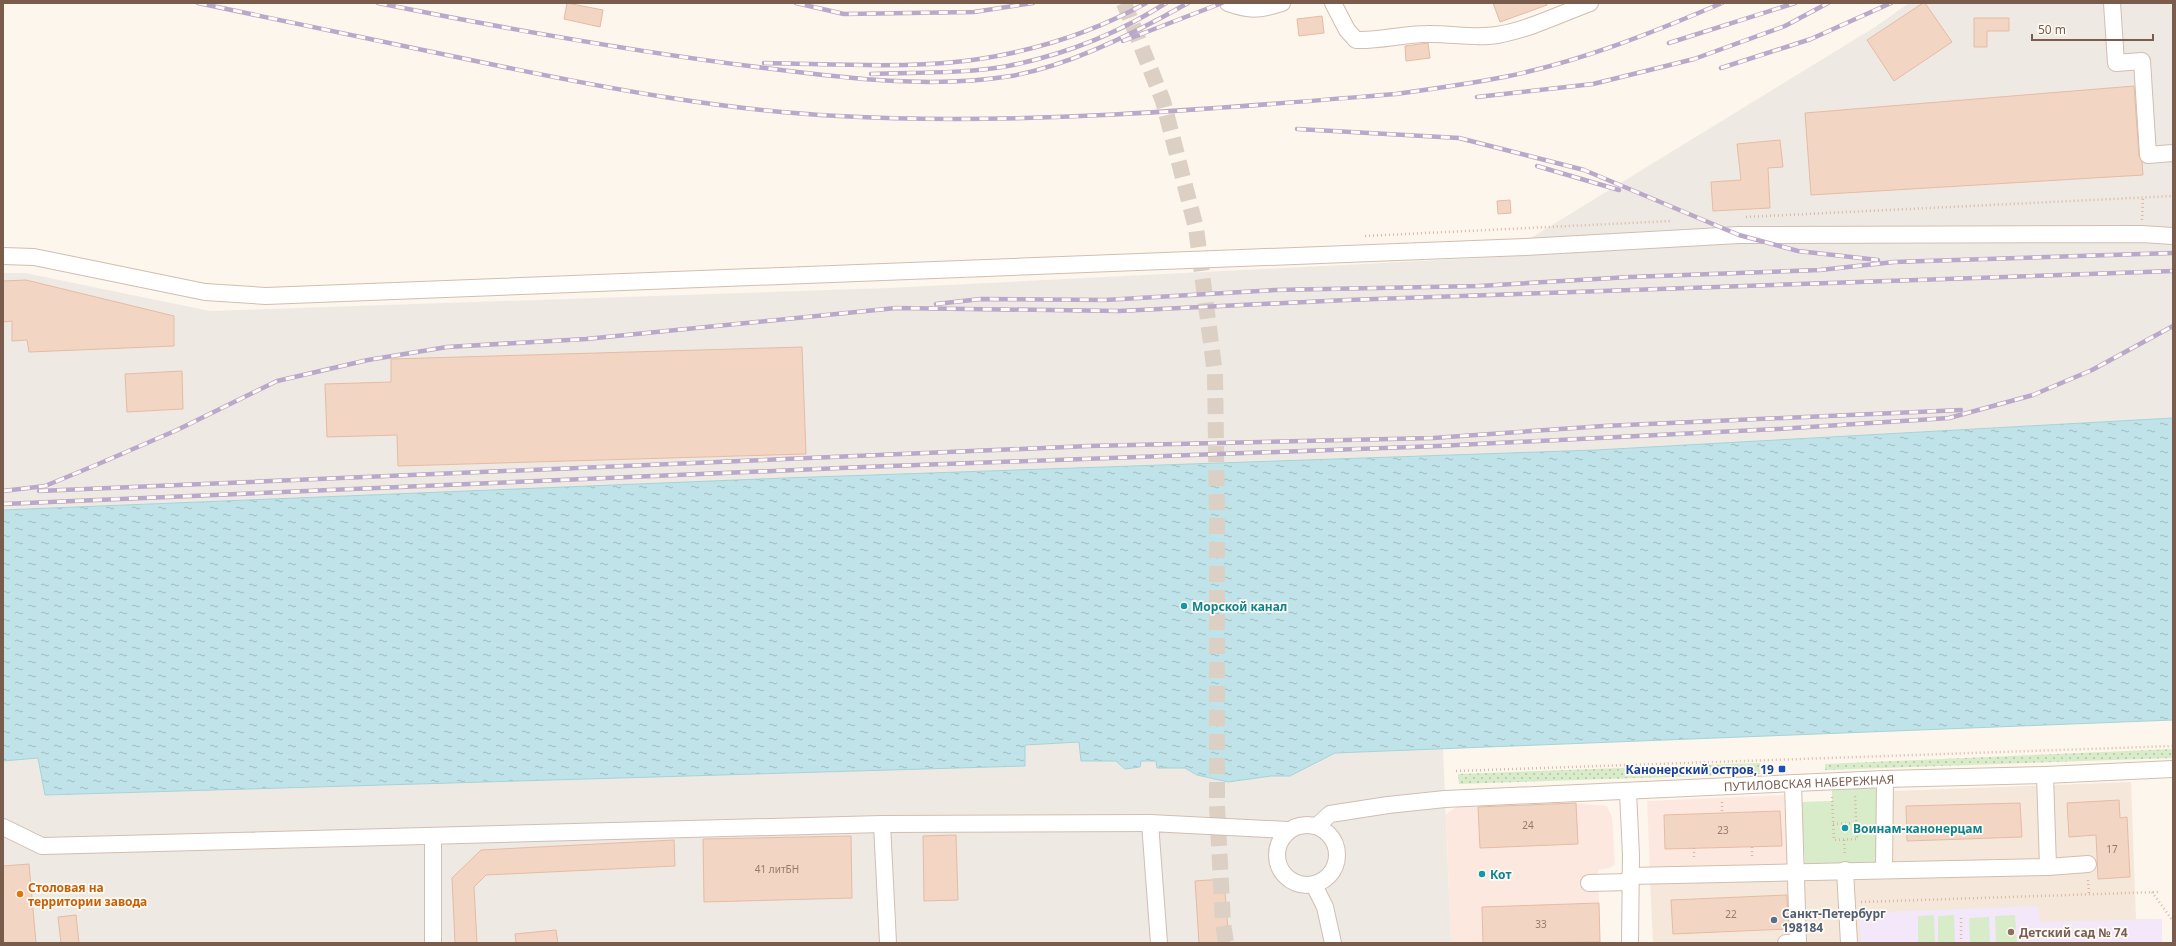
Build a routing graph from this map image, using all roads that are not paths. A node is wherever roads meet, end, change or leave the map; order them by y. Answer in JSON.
{"nodes":[{"id":1,"x":1228,"y":3,"type":"edge"},
{"id":2,"x":1282,"y":3,"type":"edge"},
{"id":3,"x":1333,"y":3,"type":"edge"},
{"id":4,"x":1590,"y":3,"type":"edge"},
{"id":5,"x":2112,"y":3,"type":"edge"},
{"id":6,"x":2173,"y":154,"type":"edge"},
{"id":7,"x":2173,"y":236,"type":"edge"},
{"id":8,"x":3,"y":256,"type":"edge"},
{"id":9,"x":2173,"y":769,"type":"edge"},
{"id":10,"x":2045,"y":775,"type":"junction"},
{"id":11,"x":1885,"y":779,"type":"junction"},
{"id":12,"x":1792,"y":784,"type":"junction"},
{"id":13,"x":1628,"y":792,"type":"junction"},
{"id":14,"x":1150,"y":823,"type":"junction"},
{"id":15,"x":882,"y":824,"type":"junction"},
{"id":16,"x":1317,"y":826,"type":"junction"},
{"id":17,"x":3,"y":828,"type":"edge"},
{"id":18,"x":1288,"y":830,"type":"junction"},
{"id":19,"x":433,"y":836,"type":"junction"},
{"id":20,"x":2088,"y":864,"type":"dead end"},
{"id":21,"x":2048,"y":867,"type":"junction"},
{"id":22,"x":1846,"y":870,"type":"junction"},
{"id":23,"x":1884,"y":870,"type":"junction"},
{"id":24,"x":1796,"y":872,"type":"junction"},
{"id":25,"x":1630,"y":879,"type":"junction"},
{"id":26,"x":1589,"y":883,"type":"dead end"},
{"id":27,"x":1314,"y":885,"type":"junction"},
{"id":28,"x":433,"y":943,"type":"edge"},
{"id":29,"x":888,"y":943,"type":"edge"},
{"id":30,"x":1159,"y":943,"type":"edge"},
{"id":31,"x":1333,"y":943,"type":"edge"},
{"id":32,"x":1630,"y":943,"type":"edge"},
{"id":33,"x":1786,"y":943,"type":"edge"},
{"id":34,"x":1849,"y":943,"type":"edge"}],
"edges":[{"from":1,"to":2,"type":"street"},
{"from":3,"to":4,"type":"street"},
{"from":5,"to":6,"type":"street"},
{"from":7,"to":8,"type":"street"},
{"from":9,"to":10,"type":"street","name":"ПУТИЛОВСКАЯ НАБЕРЕЖНАЯ"},
{"from":10,"to":11,"type":"street","name":"ПУТИЛОВСКАЯ НАБЕРЕЖНАЯ"},
{"from":10,"to":21,"type":"street"},
{"from":11,"to":12,"type":"street","name":"ПУТИЛОВСКАЯ НАБЕРЕЖНАЯ"},
{"from":11,"to":23,"type":"street"},
{"from":12,"to":13,"type":"street","name":"ПУТИЛОВСКАЯ НАБЕРЕЖНАЯ"},
{"from":12,"to":24,"type":"street"},
{"from":13,"to":16,"type":"street","name":"ПУТИЛОВСКАЯ НАБЕРЕЖНАЯ"},
{"from":13,"to":25,"type":"street"},
{"from":14,"to":15,"type":"street"},
{"from":14,"to":18,"type":"street"},
{"from":14,"to":30,"type":"street"},
{"from":15,"to":19,"type":"street"},
{"from":15,"to":29,"type":"street"},
{"from":16,"to":18,"type":"street"},
{"from":16,"to":27,"type":"street"},
{"from":17,"to":19,"type":"street"},
{"from":18,"to":27,"type":"street"},
{"from":19,"to":28,"type":"street"},
{"from":20,"to":21,"type":"street"},
{"from":21,"to":23,"type":"street"},
{"from":22,"to":23,"type":"street"},
{"from":22,"to":24,"type":"street"},
{"from":22,"to":34,"type":"street"},
{"from":24,"to":25,"type":"street"},
{"from":24,"to":33,"type":"street"},
{"from":25,"to":26,"type":"street"},
{"from":25,"to":32,"type":"street"},
{"from":27,"to":31,"type":"street"}]}
